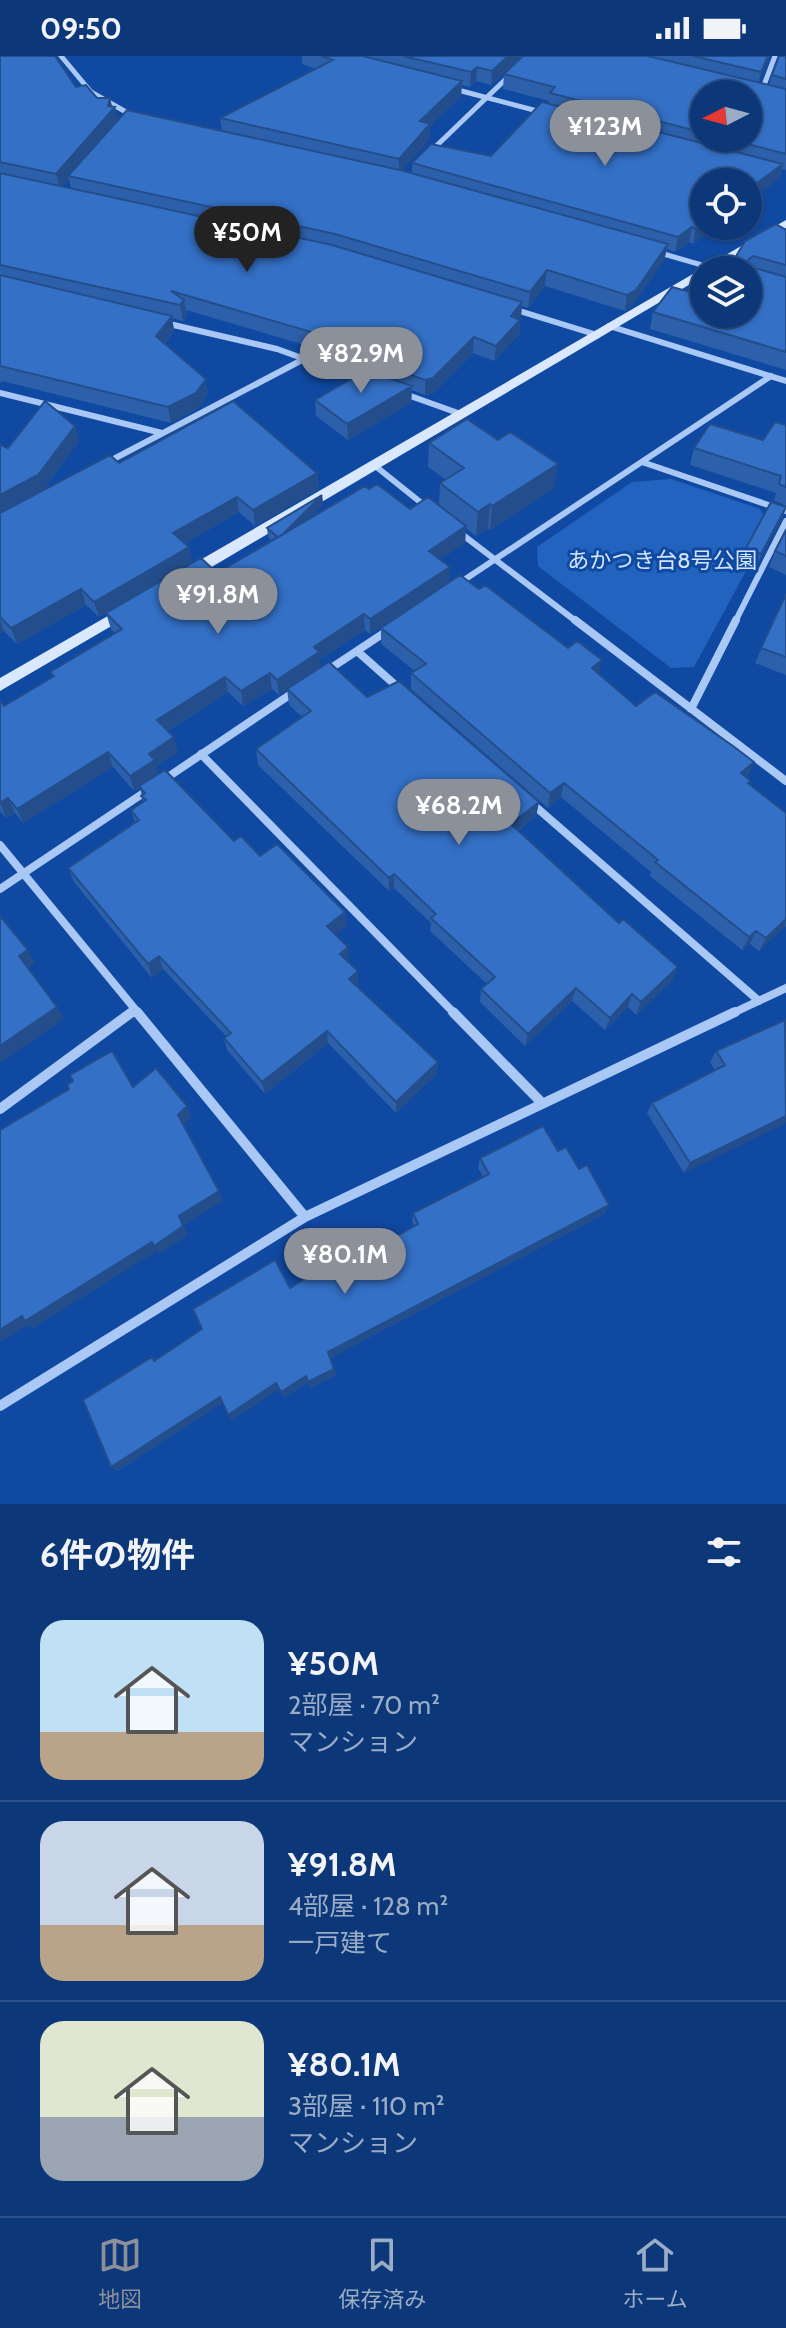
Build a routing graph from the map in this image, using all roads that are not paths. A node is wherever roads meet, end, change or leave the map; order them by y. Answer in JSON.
{"nodes":[{"id":1,"x":61,"y":56,"type":"edge"},
{"id":2,"x":775,"y":56,"type":"edge"},
{"id":3,"x":518,"y":66,"type":"edge"},
{"id":4,"x":442,"y":86,"type":"edge"},
{"id":5,"x":762,"y":90,"type":"edge"},
{"id":6,"x":762,"y":93,"type":"edge"},
{"id":7,"x":773,"y":96,"type":"edge"},
{"id":8,"x":486,"y":98,"type":"junction"},
{"id":9,"x":546,"y":113,"type":"edge"},
{"id":10,"x":131,"y":115,"type":"junction"},
{"id":11,"x":142,"y":119,"type":"edge"},
{"id":12,"x":121,"y":126,"type":"edge"},
{"id":13,"x":422,"y":160,"type":"edge"},
{"id":14,"x":786,"y":223,"type":"edge"},
{"id":15,"x":651,"y":251,"type":"edge"},
{"id":16,"x":733,"y":256,"type":"edge"},
{"id":17,"x":690,"y":264,"type":"edge"},
{"id":18,"x":690,"y":281,"type":"edge"},
{"id":19,"x":502,"y":306,"type":"edge"},
{"id":20,"x":159,"y":321,"type":"edge"},
{"id":21,"x":608,"y":325,"type":"junction"},
{"id":22,"x":594,"y":334,"type":"junction"},
{"id":23,"x":304,"y":359,"type":"junction"},
{"id":24,"x":771,"y":376,"type":"junction"},
{"id":25,"x":786,"y":381,"type":"edge"},
{"id":26,"x":374,"y":383,"type":"edge"},
{"id":27,"x":388,"y":388,"type":"edge"},
{"id":28,"x":0,"y":393,"type":"edge"},
{"id":29,"x":458,"y":413,"type":"junction"},
{"id":30,"x":162,"y":433,"type":"junction"},
{"id":31,"x":642,"y":462,"type":"junction"},
{"id":32,"x":374,"y":465,"type":"junction"},
{"id":33,"x":95,"y":470,"type":"edge"},
{"id":34,"x":786,"y":511,"type":"edge"},
{"id":35,"x":434,"y":512,"type":"edge"},
{"id":36,"x":786,"y":521,"type":"edge"},
{"id":37,"x":446,"y":522,"type":"edge"},
{"id":38,"x":494,"y":560,"type":"junction"},
{"id":39,"x":173,"y":583,"type":"edge"},
{"id":40,"x":444,"y":593,"type":"edge"},
{"id":41,"x":147,"y":598,"type":"edge"},
{"id":42,"x":394,"y":626,"type":"edge"},
{"id":43,"x":357,"y":651,"type":"junction"},
{"id":44,"x":318,"y":677,"type":"edge"},
{"id":45,"x":0,"y":685,"type":"edge"},
{"id":46,"x":305,"y":685,"type":"edge"},
{"id":47,"x":404,"y":692,"type":"edge"},
{"id":48,"x":691,"y":709,"type":"junction"},
{"id":49,"x":201,"y":754,"type":"junction"},
{"id":50,"x":786,"y":781,"type":"edge"},
{"id":51,"x":522,"y":795,"type":"edge"},
{"id":52,"x":0,"y":845,"type":"edge"},
{"id":53,"x":24,"y":874,"type":"junction"},
{"id":54,"x":0,"y":889,"type":"edge"},
{"id":55,"x":786,"y":988,"type":"edge"},
{"id":56,"x":759,"y":1001,"type":"junction"},
{"id":57,"x":135,"y":1010,"type":"junction"},
{"id":58,"x":542,"y":1103,"type":"junction"},
{"id":59,"x":0,"y":1109,"type":"edge"},
{"id":60,"x":305,"y":1217,"type":"junction"},
{"id":61,"x":0,"y":1406,"type":"edge"}],
"edges":[{"from":1,"to":10,"type":"street"},
{"from":2,"to":5,"type":"street"},
{"from":3,"to":8,"type":"street"},
{"from":4,"to":8,"type":"street"},
{"from":6,"to":7,"type":"street"},
{"from":8,"to":9,"type":"street"},
{"from":8,"to":13,"type":"street"},
{"from":10,"to":11,"type":"street"},
{"from":10,"to":12,"type":"street"},
{"from":14,"to":16,"type":"street"},
{"from":15,"to":17,"type":"street"},
{"from":18,"to":21,"type":"street"},
{"from":19,"to":22,"type":"street"},
{"from":20,"to":23,"type":"street"},
{"from":21,"to":22,"type":"street"},
{"from":21,"to":24,"type":"street"},
{"from":22,"to":29,"type":"street"},
{"from":23,"to":26,"type":"street"},
{"from":23,"to":30,"type":"street"},
{"from":24,"to":25,"type":"street"},
{"from":24,"to":31,"type":"street"},
{"from":27,"to":29,"type":"street"},
{"from":28,"to":30,"type":"street"},
{"from":29,"to":32,"type":"street"},
{"from":30,"to":33,"type":"street"},
{"from":31,"to":34,"type":"street"},
{"from":31,"to":38,"type":"street"},
{"from":32,"to":35,"type":"street"},
{"from":32,"to":39,"type":"street"},
{"from":36,"to":48,"type":"street"},
{"from":37,"to":38,"type":"street"},
{"from":38,"to":40,"type":"street"},
{"from":38,"to":48,"type":"street"},
{"from":41,"to":45,"type":"street"},
{"from":42,"to":43,"type":"street"},
{"from":43,"to":44,"type":"street"},
{"from":43,"to":47,"type":"street"},
{"from":46,"to":49,"type":"street"},
{"from":48,"to":50,"type":"street"},
{"from":49,"to":53,"type":"street"},
{"from":49,"to":58,"type":"street"},
{"from":51,"to":56,"type":"street"},
{"from":52,"to":53,"type":"street"},
{"from":53,"to":54,"type":"street"},
{"from":53,"to":57,"type":"street"},
{"from":55,"to":56,"type":"street"},
{"from":56,"to":58,"type":"street"},
{"from":57,"to":59,"type":"street"},
{"from":57,"to":60,"type":"street"},
{"from":58,"to":60,"type":"street"},
{"from":60,"to":61,"type":"street"}]}
